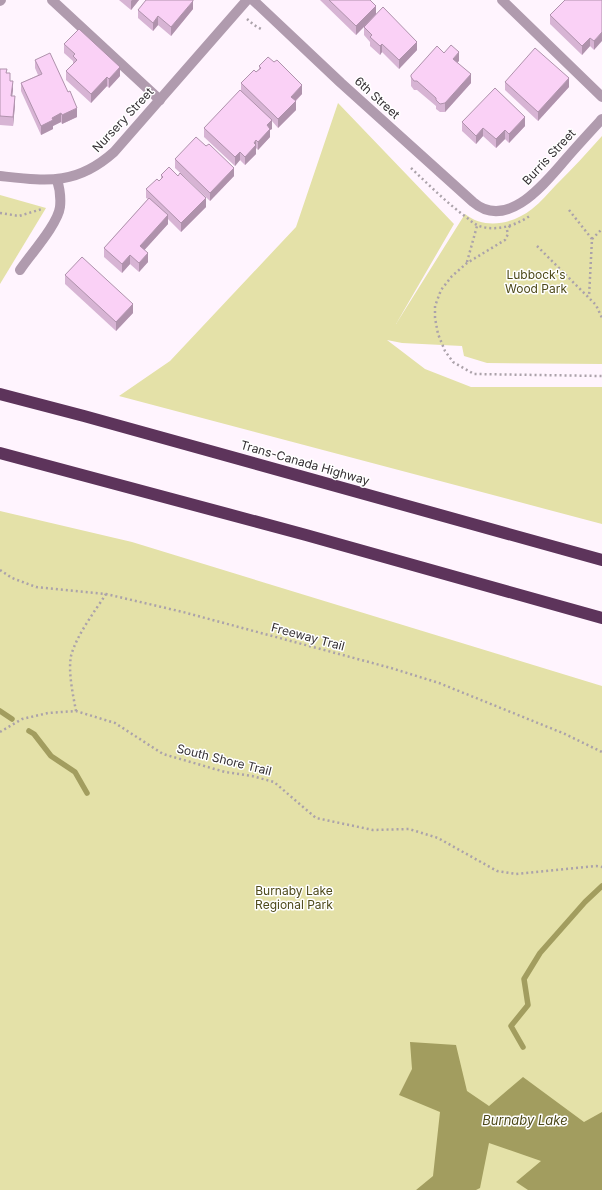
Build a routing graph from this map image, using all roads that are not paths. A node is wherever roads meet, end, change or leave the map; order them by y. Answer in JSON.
{"nodes":[{"id":1,"x":52,"y":0,"type":"edge"},
{"id":2,"x":248,"y":0,"type":"edge"},
{"id":3,"x":253,"y":0,"type":"edge"},
{"id":4,"x":502,"y":0,"type":"edge"},
{"id":5,"x":602,"y":97,"type":"edge"},
{"id":6,"x":160,"y":100,"type":"junction"},
{"id":7,"x":602,"y":118,"type":"edge"},
{"id":8,"x":0,"y":176,"type":"edge"},
{"id":9,"x":57,"y":180,"type":"junction"},
{"id":10,"x":486,"y":211,"type":"joint"},
{"id":11,"x":20,"y":270,"type":"dead end"},
{"id":12,"x":0,"y":394,"type":"edge"},
{"id":13,"x":0,"y":453,"type":"edge"},
{"id":14,"x":602,"y":560,"type":"edge"},
{"id":15,"x":602,"y":618,"type":"edge"}],
"edges":[{"from":1,"to":6,"type":"street"},
{"from":2,"to":6,"type":"street","name":"Nursery Street"},
{"from":3,"to":10,"type":"street","name":"6th Street"},
{"from":4,"to":5,"type":"street"},
{"from":6,"to":9,"type":"street","name":"Nursery Street"},
{"from":7,"to":10,"type":"street","name":"Burris Street"},
{"from":8,"to":9,"type":"street","name":"Nursery Street"},
{"from":9,"to":11,"type":"street"},
{"from":12,"to":14,"type":"highway","name":"Trans-Canada Highway"},
{"from":13,"to":15,"type":"highway"}]}
